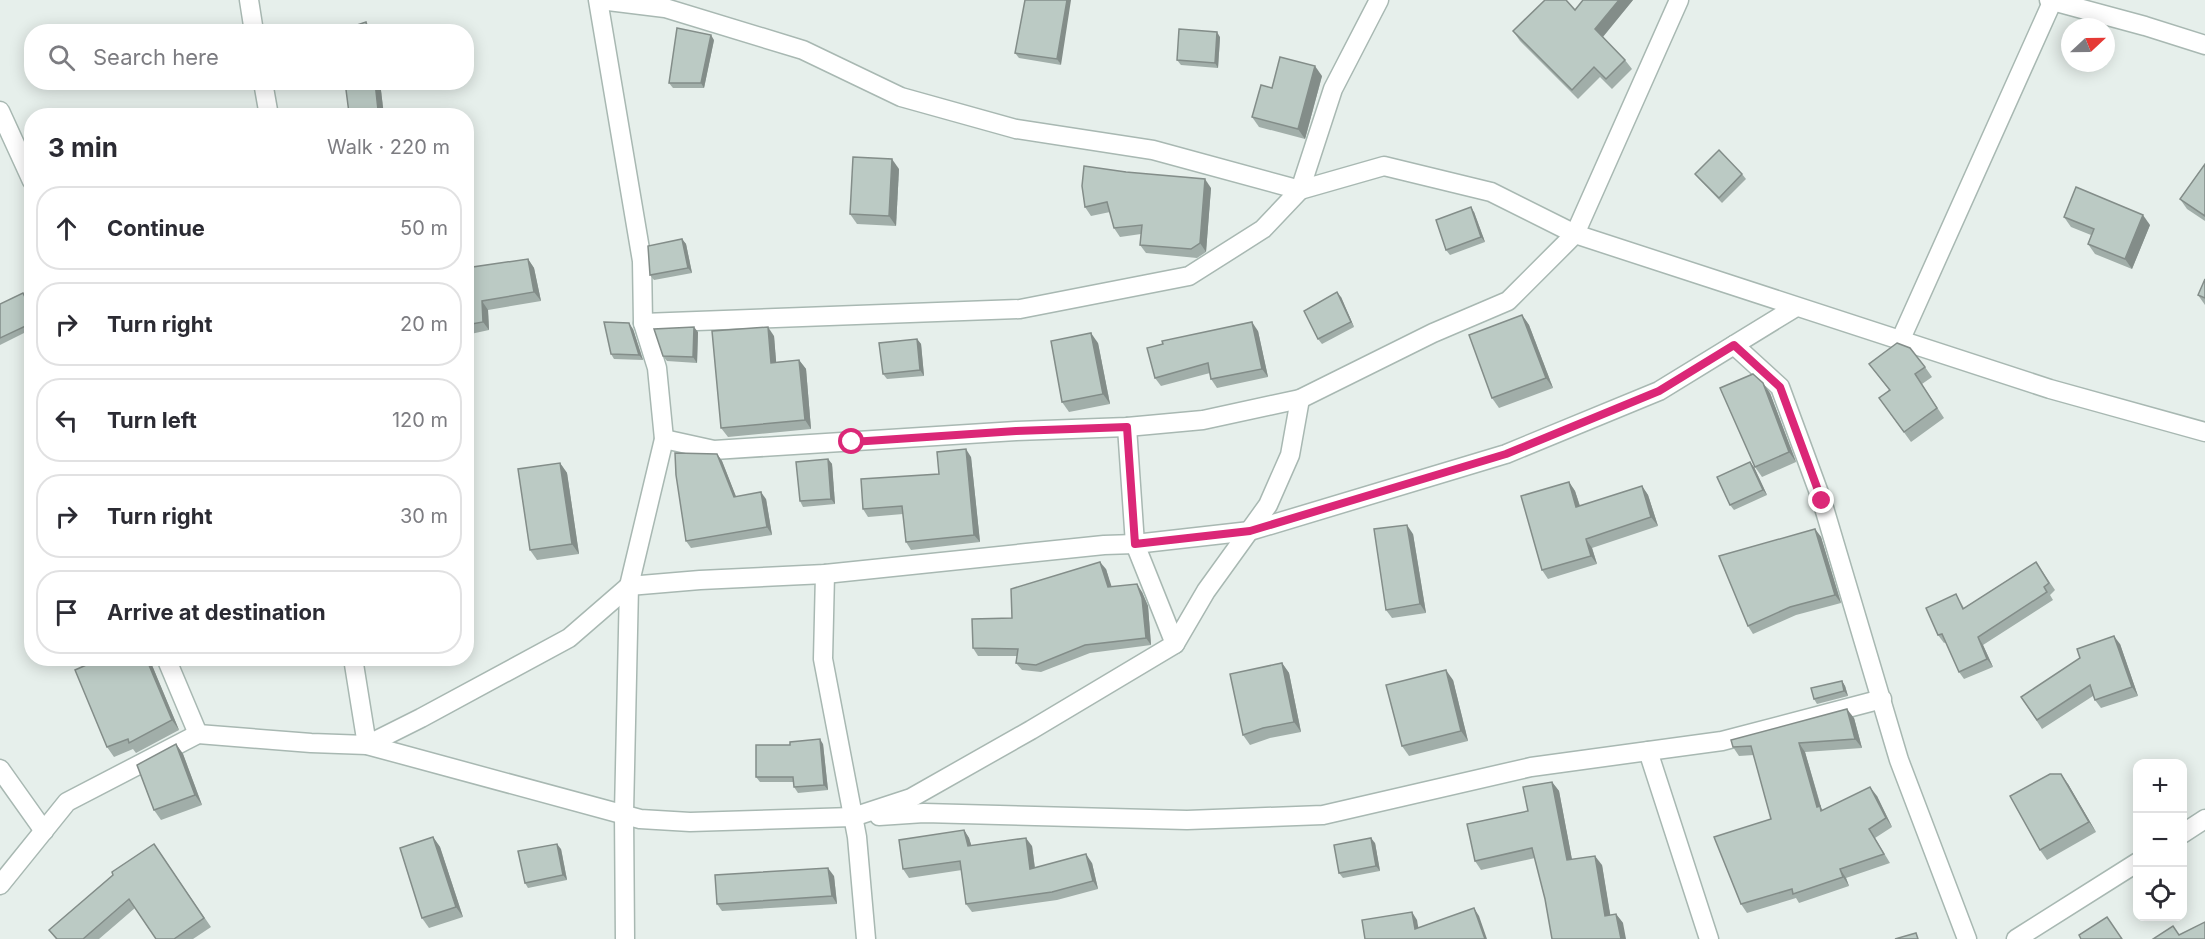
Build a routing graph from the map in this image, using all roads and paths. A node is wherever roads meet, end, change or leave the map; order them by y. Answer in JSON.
{"nodes":[{"id":1,"x":249,"y":0,"type":"edge"},
{"id":2,"x":599,"y":0,"type":"edge"},
{"id":3,"x":1379,"y":0,"type":"edge"},
{"id":4,"x":1679,"y":0,"type":"edge"},
{"id":5,"x":2052,"y":0,"type":"edge"},
{"id":6,"x":253,"y":24,"type":"edge"},
{"id":7,"x":2205,"y":45,"type":"edge"},
{"id":8,"x":264,"y":90,"type":"edge"},
{"id":9,"x":268,"y":108,"type":"edge"},
{"id":10,"x":0,"y":111,"type":"edge"},
{"id":11,"x":24,"y":164,"type":"edge"},
{"id":12,"x":1300,"y":190,"type":"junction"},
{"id":13,"x":1575,"y":234,"type":"junction"},
{"id":14,"x":1796,"y":307,"type":"junction"},
{"id":15,"x":643,"y":323,"type":"junction"},
{"id":16,"x":1900,"y":341,"type":"junction"},
{"id":17,"x":1734,"y":345,"type":"junction"},
{"id":18,"x":1300,"y":399,"type":"junction"},
{"id":19,"x":1127,"y":427,"type":"junction"},
{"id":20,"x":2205,"y":432,"type":"edge"},
{"id":21,"x":664,"y":440,"type":"junction"},
{"id":22,"x":1250,"y":531,"type":"junction"},
{"id":23,"x":1135,"y":544,"type":"junction"},
{"id":24,"x":825,"y":574,"type":"junction"},
{"id":25,"x":629,"y":586,"type":"junction"},
{"id":26,"x":1175,"y":644,"type":"junction"},
{"id":27,"x":169,"y":666,"type":"edge"},
{"id":28,"x":354,"y":666,"type":"edge"},
{"id":29,"x":1882,"y":699,"type":"junction"},
{"id":30,"x":198,"y":734,"type":"junction"},
{"id":31,"x":367,"y":745,"type":"junction"},
{"id":32,"x":1648,"y":751,"type":"junction"},
{"id":33,"x":0,"y":769,"type":"edge"},
{"id":34,"x":624,"y":813,"type":"junction"},
{"id":35,"x":853,"y":818,"type":"junction"},
{"id":36,"x":2205,"y":819,"type":"edge"},
{"id":37,"x":44,"y":831,"type":"junction"},
{"id":38,"x":2187,"y":831,"type":"edge"},
{"id":39,"x":2133,"y":865,"type":"edge"},
{"id":40,"x":0,"y":885,"type":"edge"},
{"id":41,"x":625,"y":939,"type":"edge"},
{"id":42,"x":866,"y":939,"type":"edge"},
{"id":43,"x":1709,"y":939,"type":"edge"},
{"id":44,"x":1967,"y":939,"type":"edge"},
{"id":45,"x":2016,"y":939,"type":"edge"}],
"edges":[{"from":1,"to":6,"type":"street"},
{"from":2,"to":12,"type":"street"},
{"from":2,"to":15,"type":"street"},
{"from":3,"to":12,"type":"street"},
{"from":4,"to":13,"type":"street"},
{"from":5,"to":7,"type":"street"},
{"from":5,"to":16,"type":"street"},
{"from":8,"to":9,"type":"street"},
{"from":10,"to":11,"type":"street"},
{"from":12,"to":13,"type":"street"},
{"from":12,"to":15,"type":"street"},
{"from":13,"to":14,"type":"street"},
{"from":13,"to":18,"type":"street"},
{"from":14,"to":16,"type":"street"},
{"from":14,"to":17,"type":"street"},
{"from":15,"to":21,"type":"street"},
{"from":16,"to":20,"type":"street"},
{"from":17,"to":22,"type":"street"},
{"from":17,"to":29,"type":"street"},
{"from":18,"to":19,"type":"street"},
{"from":18,"to":22,"type":"street"},
{"from":19,"to":21,"type":"street"},
{"from":19,"to":23,"type":"street"},
{"from":21,"to":25,"type":"street"},
{"from":22,"to":23,"type":"street"},
{"from":22,"to":26,"type":"street"},
{"from":23,"to":24,"type":"street"},
{"from":23,"to":26,"type":"street"},
{"from":24,"to":25,"type":"street"},
{"from":24,"to":35,"type":"street"},
{"from":25,"to":31,"type":"street"},
{"from":25,"to":34,"type":"street"},
{"from":26,"to":35,"type":"street"},
{"from":27,"to":30,"type":"street"},
{"from":28,"to":31,"type":"street"},
{"from":29,"to":32,"type":"street"},
{"from":29,"to":44,"type":"street"},
{"from":30,"to":31,"type":"street"},
{"from":30,"to":37,"type":"street"},
{"from":31,"to":34,"type":"street"},
{"from":32,"to":35,"type":"street"},
{"from":32,"to":43,"type":"street"},
{"from":33,"to":37,"type":"street"},
{"from":34,"to":35,"type":"street"},
{"from":34,"to":41,"type":"street"},
{"from":35,"to":42,"type":"street"},
{"from":36,"to":38,"type":"street"},
{"from":37,"to":40,"type":"street"},
{"from":39,"to":45,"type":"street"}]}
